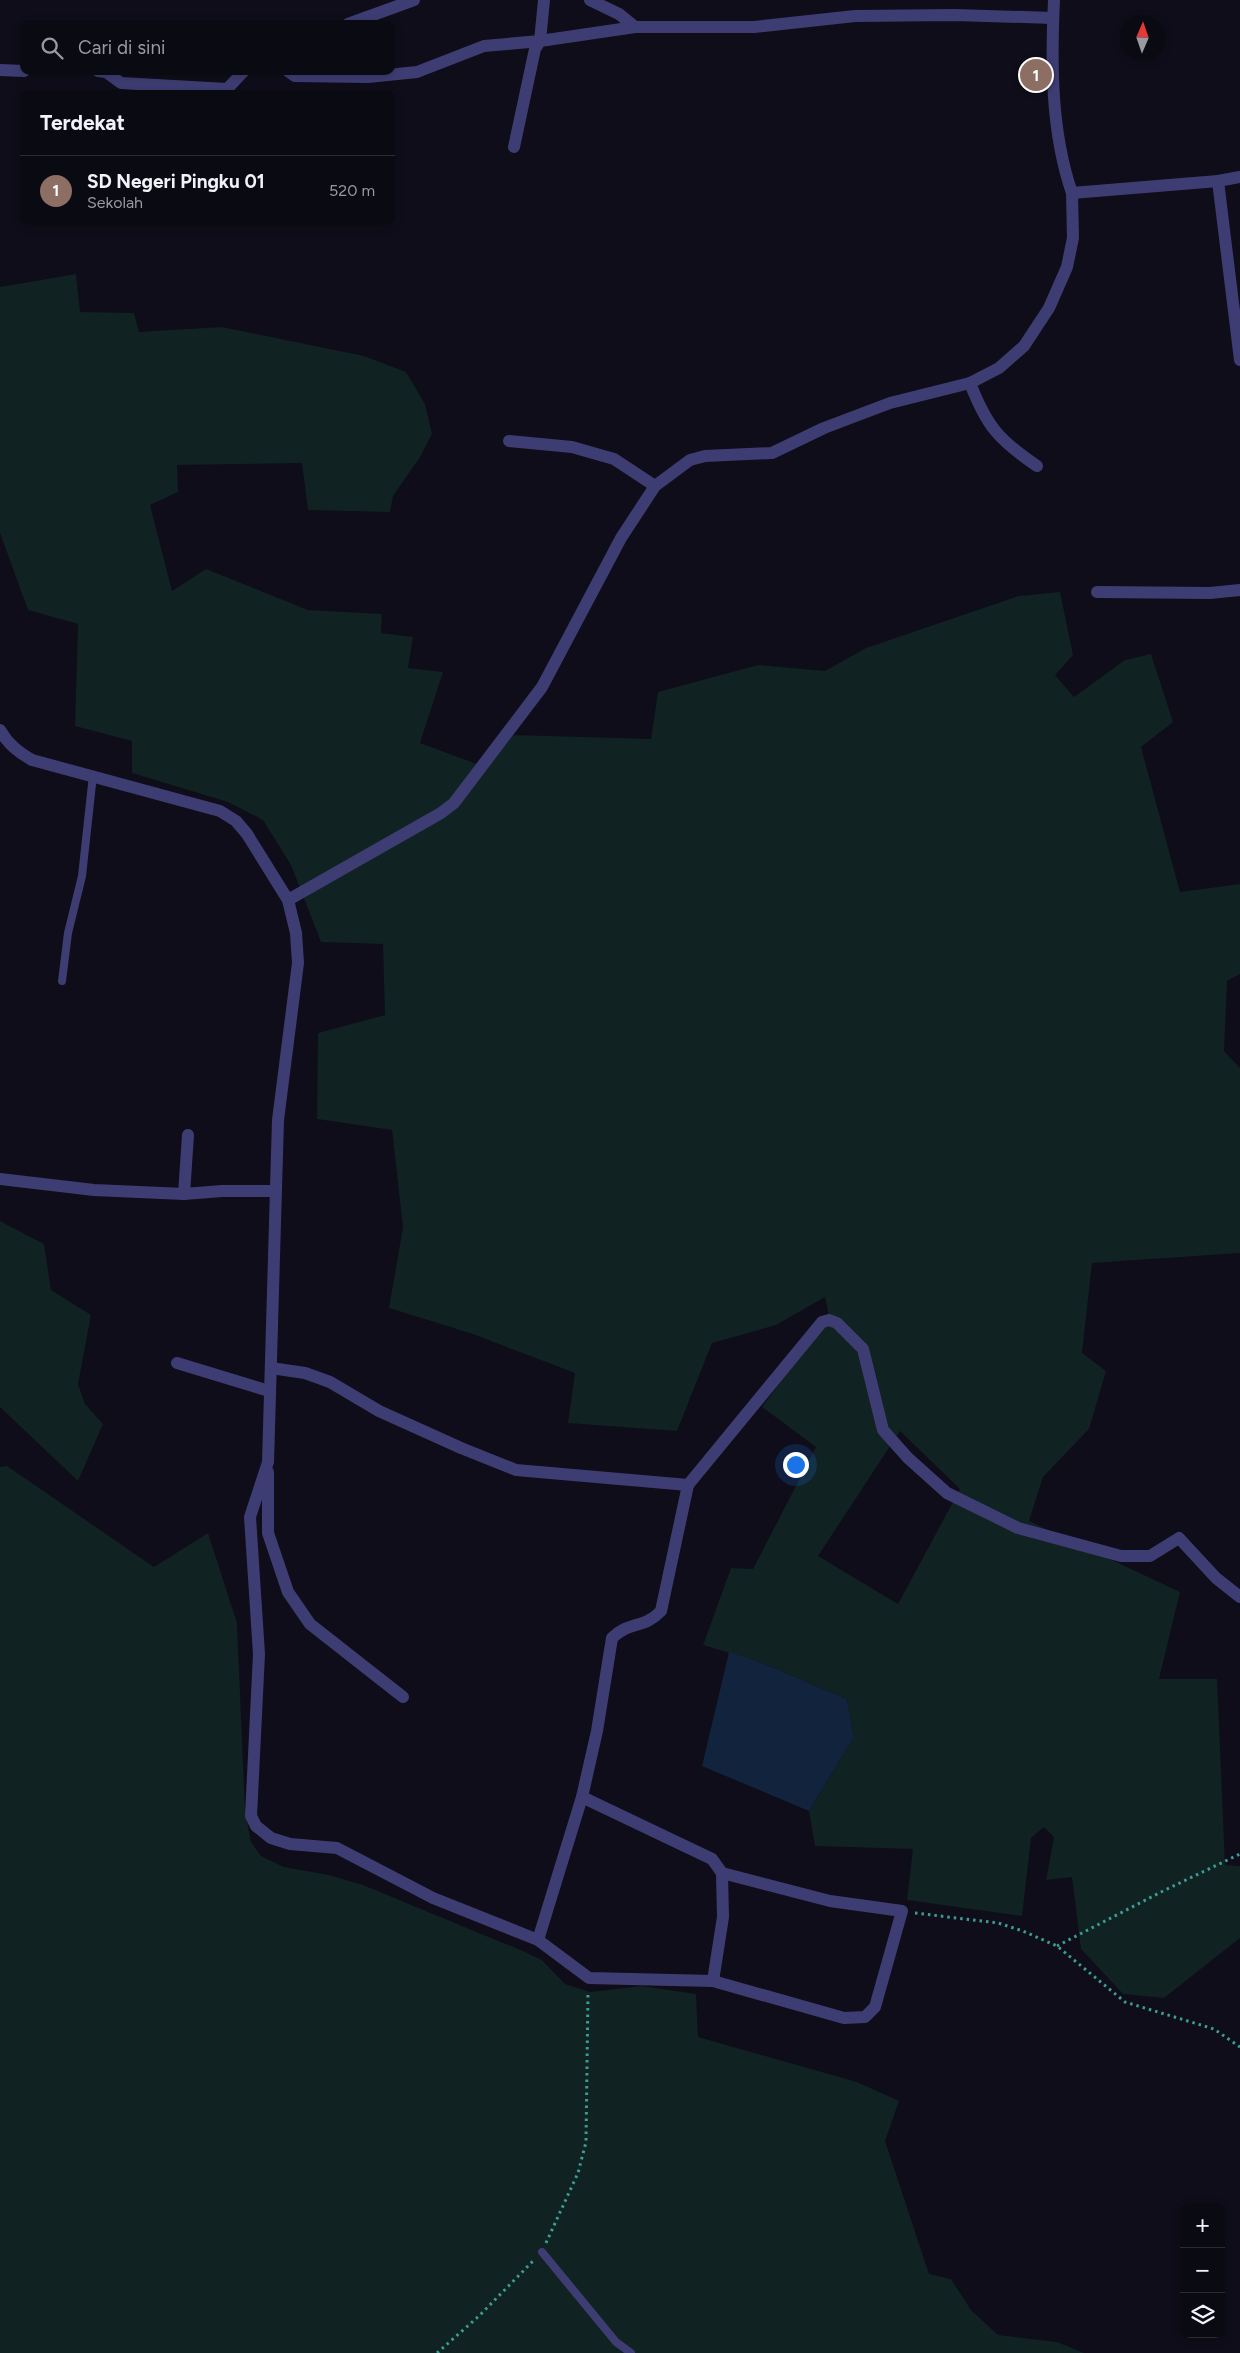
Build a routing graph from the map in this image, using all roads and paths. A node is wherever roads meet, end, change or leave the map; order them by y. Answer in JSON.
{"nodes":[{"id":1,"x":414,"y":0,"type":"edge"},
{"id":2,"x":544,"y":0,"type":"edge"},
{"id":3,"x":590,"y":0,"type":"edge"},
{"id":4,"x":1054,"y":0,"type":"edge"},
{"id":5,"x":1053,"y":18,"type":"junction"},
{"id":6,"x":359,"y":20,"type":"edge"},
{"id":7,"x":635,"y":28,"type":"junction"},
{"id":8,"x":540,"y":41,"type":"junction"},
{"id":9,"x":0,"y":70,"type":"edge"},
{"id":10,"x":20,"y":71,"type":"edge"},
{"id":11,"x":395,"y":74,"type":"edge"},
{"id":12,"x":111,"y":75,"type":"edge"},
{"id":13,"x":241,"y":75,"type":"edge"},
{"id":14,"x":294,"y":75,"type":"edge"},
{"id":15,"x":388,"y":75,"type":"edge"},
{"id":16,"x":216,"y":90,"type":"edge"},
{"id":17,"x":229,"y":90,"type":"edge"},
{"id":18,"x":514,"y":147,"type":"dead end"},
{"id":19,"x":1240,"y":177,"type":"edge"},
{"id":20,"x":1218,"y":181,"type":"junction"},
{"id":21,"x":1072,"y":194,"type":"junction"},
{"id":22,"x":1240,"y":360,"type":"edge"},
{"id":23,"x":970,"y":383,"type":"junction"},
{"id":24,"x":509,"y":441,"type":"dead end"},
{"id":25,"x":1037,"y":466,"type":"dead end"},
{"id":26,"x":655,"y":486,"type":"junction"},
{"id":27,"x":1240,"y":590,"type":"edge"},
{"id":28,"x":1097,"y":592,"type":"dead end"},
{"id":29,"x":0,"y":730,"type":"edge"},
{"id":30,"x":93,"y":775,"type":"junction"},
{"id":31,"x":288,"y":900,"type":"junction"},
{"id":32,"x":62,"y":981,"type":"dead end"},
{"id":33,"x":188,"y":1135,"type":"dead end"},
{"id":34,"x":0,"y":1179,"type":"edge"},
{"id":35,"x":274,"y":1191,"type":"junction"},
{"id":36,"x":184,"y":1194,"type":"junction"},
{"id":37,"x":177,"y":1363,"type":"dead end"},
{"id":38,"x":271,"y":1368,"type":"junction"},
{"id":39,"x":269,"y":1391,"type":"junction"},
{"id":40,"x":268,"y":1462,"type":"junction"},
{"id":41,"x":688,"y":1485,"type":"junction"},
{"id":42,"x":1240,"y":1597,"type":"edge"},
{"id":43,"x":403,"y":1697,"type":"dead end"},
{"id":44,"x":582,"y":1797,"type":"junction"},
{"id":45,"x":1240,"y":1854,"type":"edge"},
{"id":46,"x":722,"y":1873,"type":"junction"},
{"id":47,"x":902,"y":1911,"type":"junction"},
{"id":48,"x":538,"y":1940,"type":"junction"},
{"id":49,"x":1057,"y":1946,"type":"junction"},
{"id":50,"x":588,"y":1978,"type":"junction"},
{"id":51,"x":713,"y":1981,"type":"junction"},
{"id":52,"x":1240,"y":2047,"type":"edge"},
{"id":53,"x":542,"y":2252,"type":"junction"},
{"id":54,"x":437,"y":2353,"type":"edge"},
{"id":55,"x":630,"y":2353,"type":"edge"}],
"edges":[{"from":1,"to":6,"type":"street"},
{"from":2,"to":8,"type":"street"},
{"from":3,"to":7,"type":"street"},
{"from":4,"to":5,"type":"street"},
{"from":5,"to":7,"type":"street"},
{"from":5,"to":21,"type":"street"},
{"from":7,"to":8,"type":"street"},
{"from":8,"to":11,"type":"street"},
{"from":8,"to":18,"type":"street"},
{"from":9,"to":10,"type":"street"},
{"from":12,"to":16,"type":"street"},
{"from":13,"to":17,"type":"street"},
{"from":14,"to":15,"type":"street"},
{"from":19,"to":20,"type":"street"},
{"from":20,"to":21,"type":"street"},
{"from":20,"to":22,"type":"street"},
{"from":21,"to":23,"type":"street"},
{"from":23,"to":25,"type":"street"},
{"from":23,"to":26,"type":"street"},
{"from":24,"to":26,"type":"street"},
{"from":26,"to":31,"type":"street"},
{"from":27,"to":28,"type":"street"},
{"from":29,"to":30,"type":"street"},
{"from":30,"to":31,"type":"street"},
{"from":30,"to":32,"type":"lane"},
{"from":31,"to":35,"type":"street"},
{"from":33,"to":36,"type":"street"},
{"from":34,"to":36,"type":"street"},
{"from":35,"to":36,"type":"street"},
{"from":35,"to":38,"type":"street"},
{"from":37,"to":39,"type":"street"},
{"from":38,"to":39,"type":"street"},
{"from":38,"to":41,"type":"street"},
{"from":39,"to":40,"type":"street"},
{"from":40,"to":43,"type":"street"},
{"from":40,"to":48,"type":"street"},
{"from":41,"to":42,"type":"street"},
{"from":41,"to":44,"type":"street"},
{"from":44,"to":46,"type":"street"},
{"from":44,"to":48,"type":"street"},
{"from":45,"to":49,"type":"path"},
{"from":46,"to":47,"type":"street"},
{"from":46,"to":51,"type":"street"},
{"from":47,"to":49,"type":"path"},
{"from":47,"to":51,"type":"street"},
{"from":48,"to":50,"type":"street"},
{"from":49,"to":52,"type":"path"},
{"from":50,"to":51,"type":"street"},
{"from":50,"to":53,"type":"path"},
{"from":53,"to":54,"type":"path"},
{"from":53,"to":55,"type":"lane"}]}
